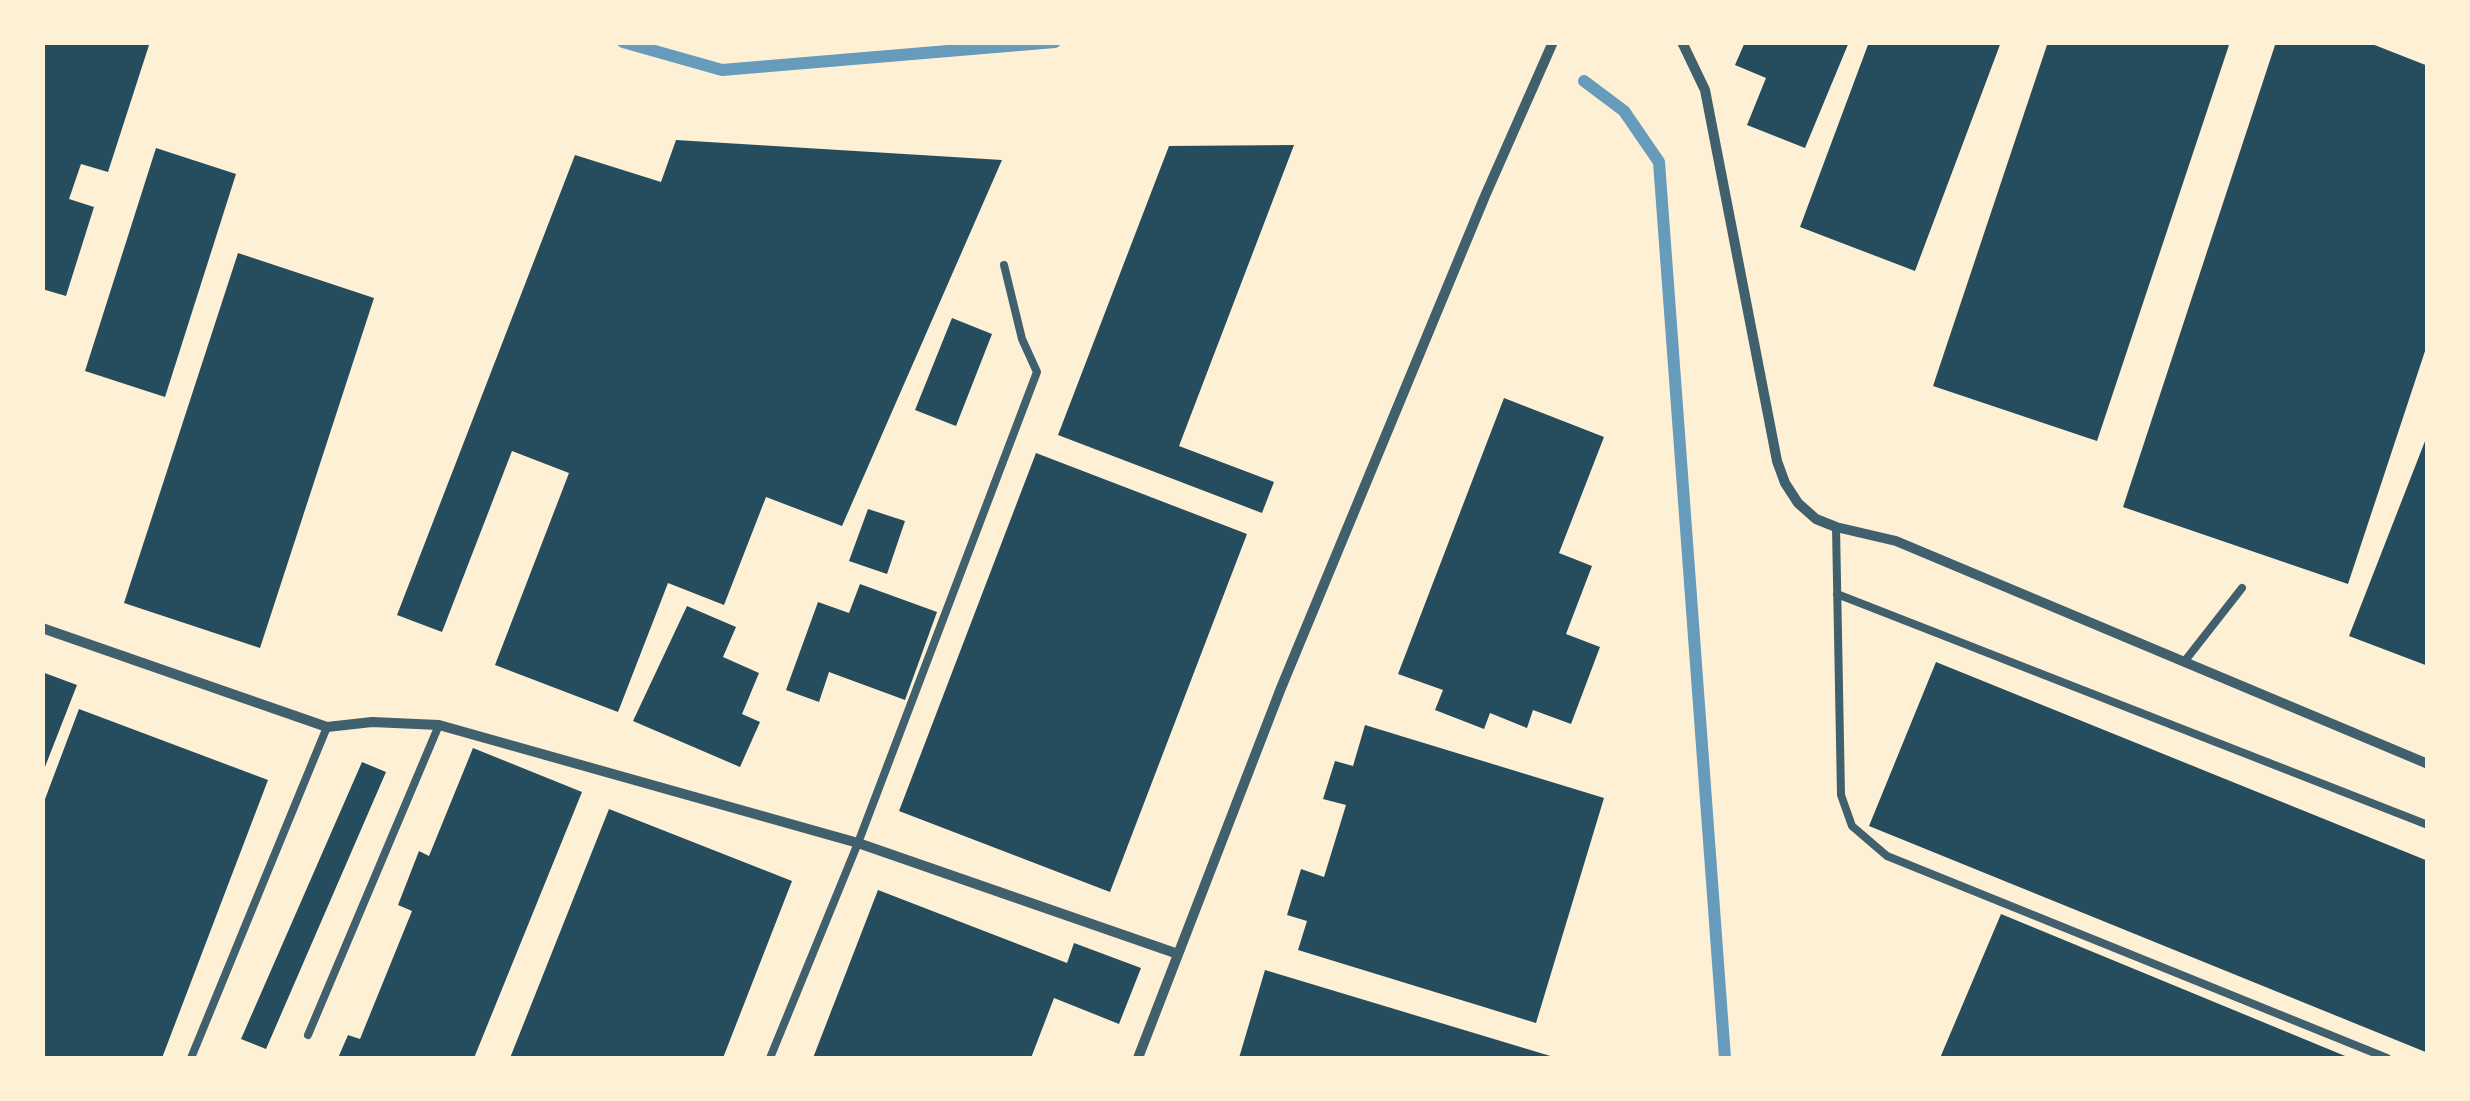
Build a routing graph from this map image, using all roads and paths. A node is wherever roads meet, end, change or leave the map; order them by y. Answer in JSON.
{"nodes":[{"id":1,"x":1553,"y":42,"type":"edge"},
{"id":2,"x":1682,"y":42,"type":"edge"},
{"id":3,"x":1004,"y":265,"type":"dead end"},
{"id":4,"x":1836,"y":527,"type":"junction"},
{"id":5,"x":2242,"y":588,"type":"dead end"},
{"id":6,"x":1837,"y":594,"type":"junction"},
{"id":7,"x":42,"y":628,"type":"edge"},
{"id":8,"x":2184,"y":662,"type":"junction"},
{"id":9,"x":439,"y":725,"type":"junction"},
{"id":10,"x":326,"y":727,"type":"junction"},
{"id":11,"x":2428,"y":764,"type":"edge"},
{"id":12,"x":2428,"y":825,"type":"edge"},
{"id":13,"x":858,"y":844,"type":"junction"},
{"id":14,"x":1178,"y":954,"type":"junction"},
{"id":15,"x":308,"y":1035,"type":"dead end"},
{"id":16,"x":190,"y":1058,"type":"edge"},
{"id":17,"x":770,"y":1058,"type":"edge"},
{"id":18,"x":1138,"y":1058,"type":"edge"},
{"id":19,"x":2387,"y":1058,"type":"edge"}],
"edges":[{"from":1,"to":14,"type":"street"},
{"from":2,"to":4,"type":"street"},
{"from":3,"to":13,"type":"lane"},
{"from":4,"to":6,"type":"lane"},
{"from":4,"to":8,"type":"street"},
{"from":5,"to":8,"type":"lane"},
{"from":6,"to":12,"type":"lane"},
{"from":6,"to":19,"type":"lane"},
{"from":7,"to":10,"type":"street"},
{"from":8,"to":11,"type":"street"},
{"from":9,"to":10,"type":"street"},
{"from":9,"to":13,"type":"street"},
{"from":9,"to":15,"type":"lane"},
{"from":10,"to":16,"type":"lane"},
{"from":13,"to":14,"type":"street"},
{"from":13,"to":17,"type":"lane"},
{"from":14,"to":18,"type":"street"}]}
